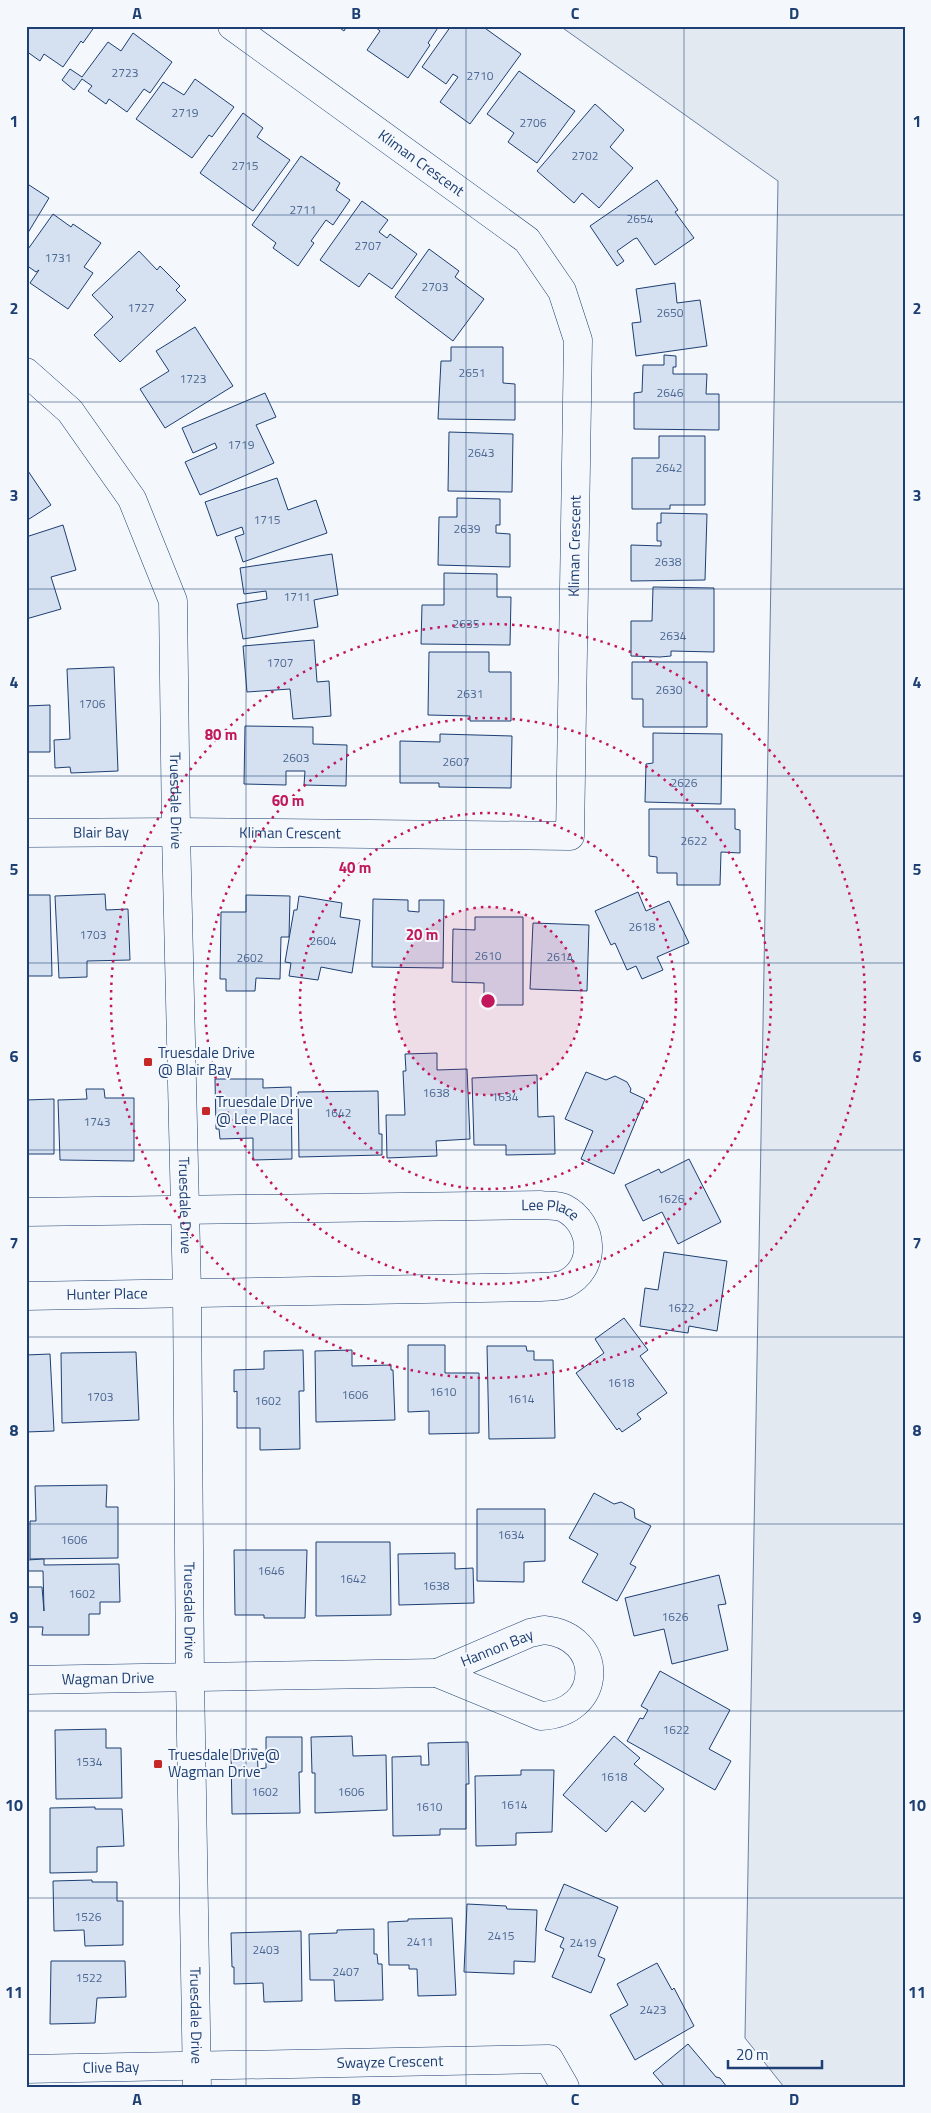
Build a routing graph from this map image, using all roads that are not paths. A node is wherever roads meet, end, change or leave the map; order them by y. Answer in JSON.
{"nodes":[{"id":1,"x":232,"y":26,"type":"edge"},
{"id":2,"x":26,"y":372,"type":"edge"},
{"id":3,"x":176,"y":832,"type":"junction"},
{"id":4,"x":26,"y":833,"type":"edge"},
{"id":5,"x":185,"y":1211,"type":"junction"},
{"id":6,"x":26,"y":1212,"type":"edge"},
{"id":7,"x":187,"y":1292,"type":"junction"},
{"id":8,"x":26,"y":1296,"type":"edge"},
{"id":9,"x":437,"y":1673,"type":"junction"},
{"id":10,"x":190,"y":1678,"type":"junction"},
{"id":11,"x":26,"y":1680,"type":"edge"},
{"id":12,"x":26,"y":2069,"type":"edge"},
{"id":13,"x":197,"y":2076,"type":"edge"},
{"id":14,"x":566,"y":2087,"type":"edge"}],
"edges":[{"from":1,"to":3,"type":"street","name":"Kliman Crescent"},
{"from":2,"to":3,"type":"street","name":"Truesdale Drive"},
{"from":3,"to":4,"type":"street","name":"Blair Bay"},
{"from":3,"to":5,"type":"street","name":"Truesdale Drive"},
{"from":5,"to":6,"type":"street"},
{"from":5,"to":7,"type":"street","name":"Truesdale Drive"},
{"from":5,"to":7,"type":"street","name":"Lee Place"},
{"from":7,"to":8,"type":"street","name":"Hunter Place"},
{"from":7,"to":10,"type":"street","name":"Truesdale Drive"},
{"from":9,"to":9,"type":"street","name":"Hannon Bay"},
{"from":9,"to":10,"type":"street","name":"Hannon Bay"},
{"from":10,"to":11,"type":"street","name":"Wagman Drive"},
{"from":10,"to":13,"type":"street","name":"Truesdale Drive"},
{"from":12,"to":13,"type":"street","name":"Clive Bay"},
{"from":13,"to":14,"type":"street","name":"Swayze Crescent"}]}
